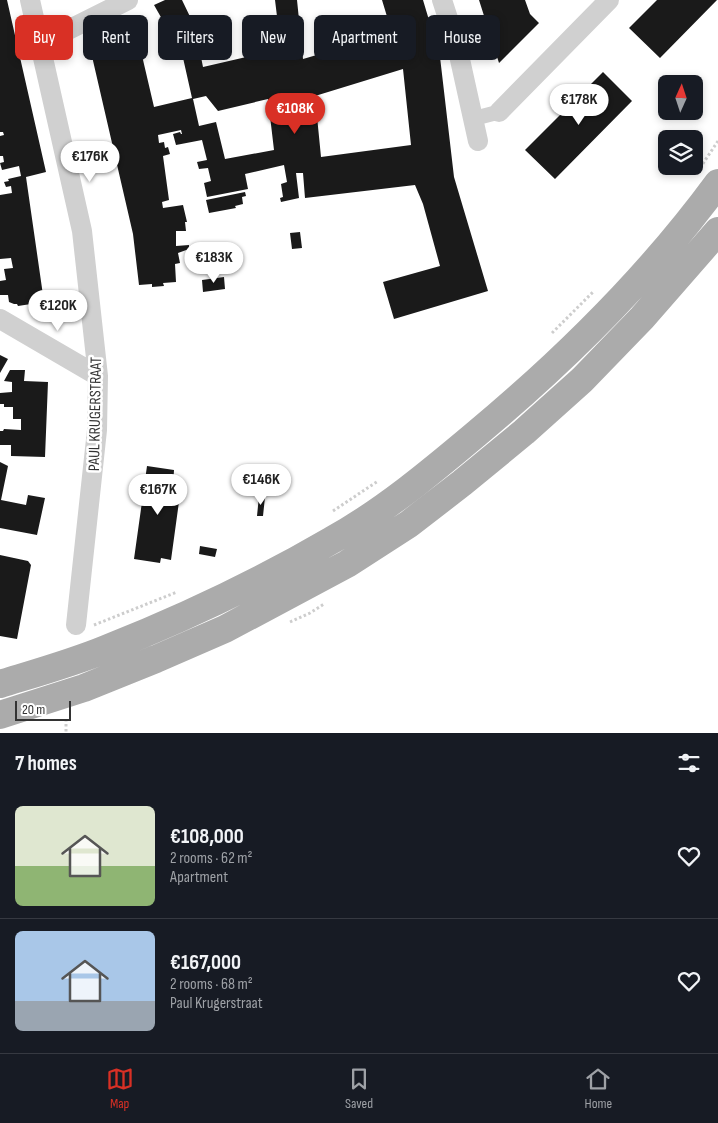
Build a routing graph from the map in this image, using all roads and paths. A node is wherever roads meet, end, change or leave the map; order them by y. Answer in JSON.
{"nodes":[{"id":1,"x":30,"y":0,"type":"edge"},
{"id":2,"x":128,"y":0,"type":"edge"},
{"id":3,"x":442,"y":0,"type":"edge"},
{"id":4,"x":609,"y":0,"type":"edge"},
{"id":5,"x":33,"y":15,"type":"edge"},
{"id":6,"x":73,"y":28,"type":"edge"},
{"id":7,"x":44,"y":60,"type":"edge"},
{"id":8,"x":499,"y":112,"type":"joint"},
{"id":9,"x":472,"y":120,"type":"junction"},
{"id":10,"x":478,"y":141,"type":"dead end"},
{"id":11,"x":718,"y":141,"type":"edge"},
{"id":12,"x":708,"y":176,"type":"edge"},
{"id":13,"x":718,"y":231,"type":"edge"},
{"id":14,"x":599,"y":286,"type":"dead end"},
{"id":15,"x":0,"y":319,"type":"edge"},
{"id":16,"x":552,"y":333,"type":"dead end"},
{"id":17,"x":98,"y":376,"type":"junction"},
{"id":18,"x":379,"y":480,"type":"dead end"},
{"id":19,"x":330,"y":512,"type":"dead end"},
{"id":20,"x":184,"y":589,"type":"dead end"},
{"id":21,"x":81,"y":626,"type":"joint"},
{"id":22,"x":0,"y":684,"type":"edge"},
{"id":23,"x":0,"y":715,"type":"edge"},
{"id":24,"x":66,"y":719,"type":"dead end"},
{"id":25,"x":66,"y":733,"type":"edge"}],
"edges":[{"from":1,"to":5,"type":"street","name":"PAUL KRUGERSTRAAT"},
{"from":2,"to":6,"type":"street"},
{"from":3,"to":9,"type":"street"},
{"from":4,"to":8,"type":"street"},
{"from":7,"to":17,"type":"street","name":"PAUL KRUGERSTRAAT"},
{"from":8,"to":9,"type":"street"},
{"from":9,"to":10,"type":"street"},
{"from":11,"to":12,"type":"path"},
{"from":12,"to":22,"type":"main road"},
{"from":13,"to":23,"type":"main road"},
{"from":14,"to":16,"type":"path"},
{"from":15,"to":17,"type":"street"},
{"from":17,"to":21,"type":"street","name":"PAUL KRUGERSTRAAT"},
{"from":18,"to":19,"type":"path"},
{"from":20,"to":21,"type":"path"},
{"from":24,"to":25,"type":"path"}]}
